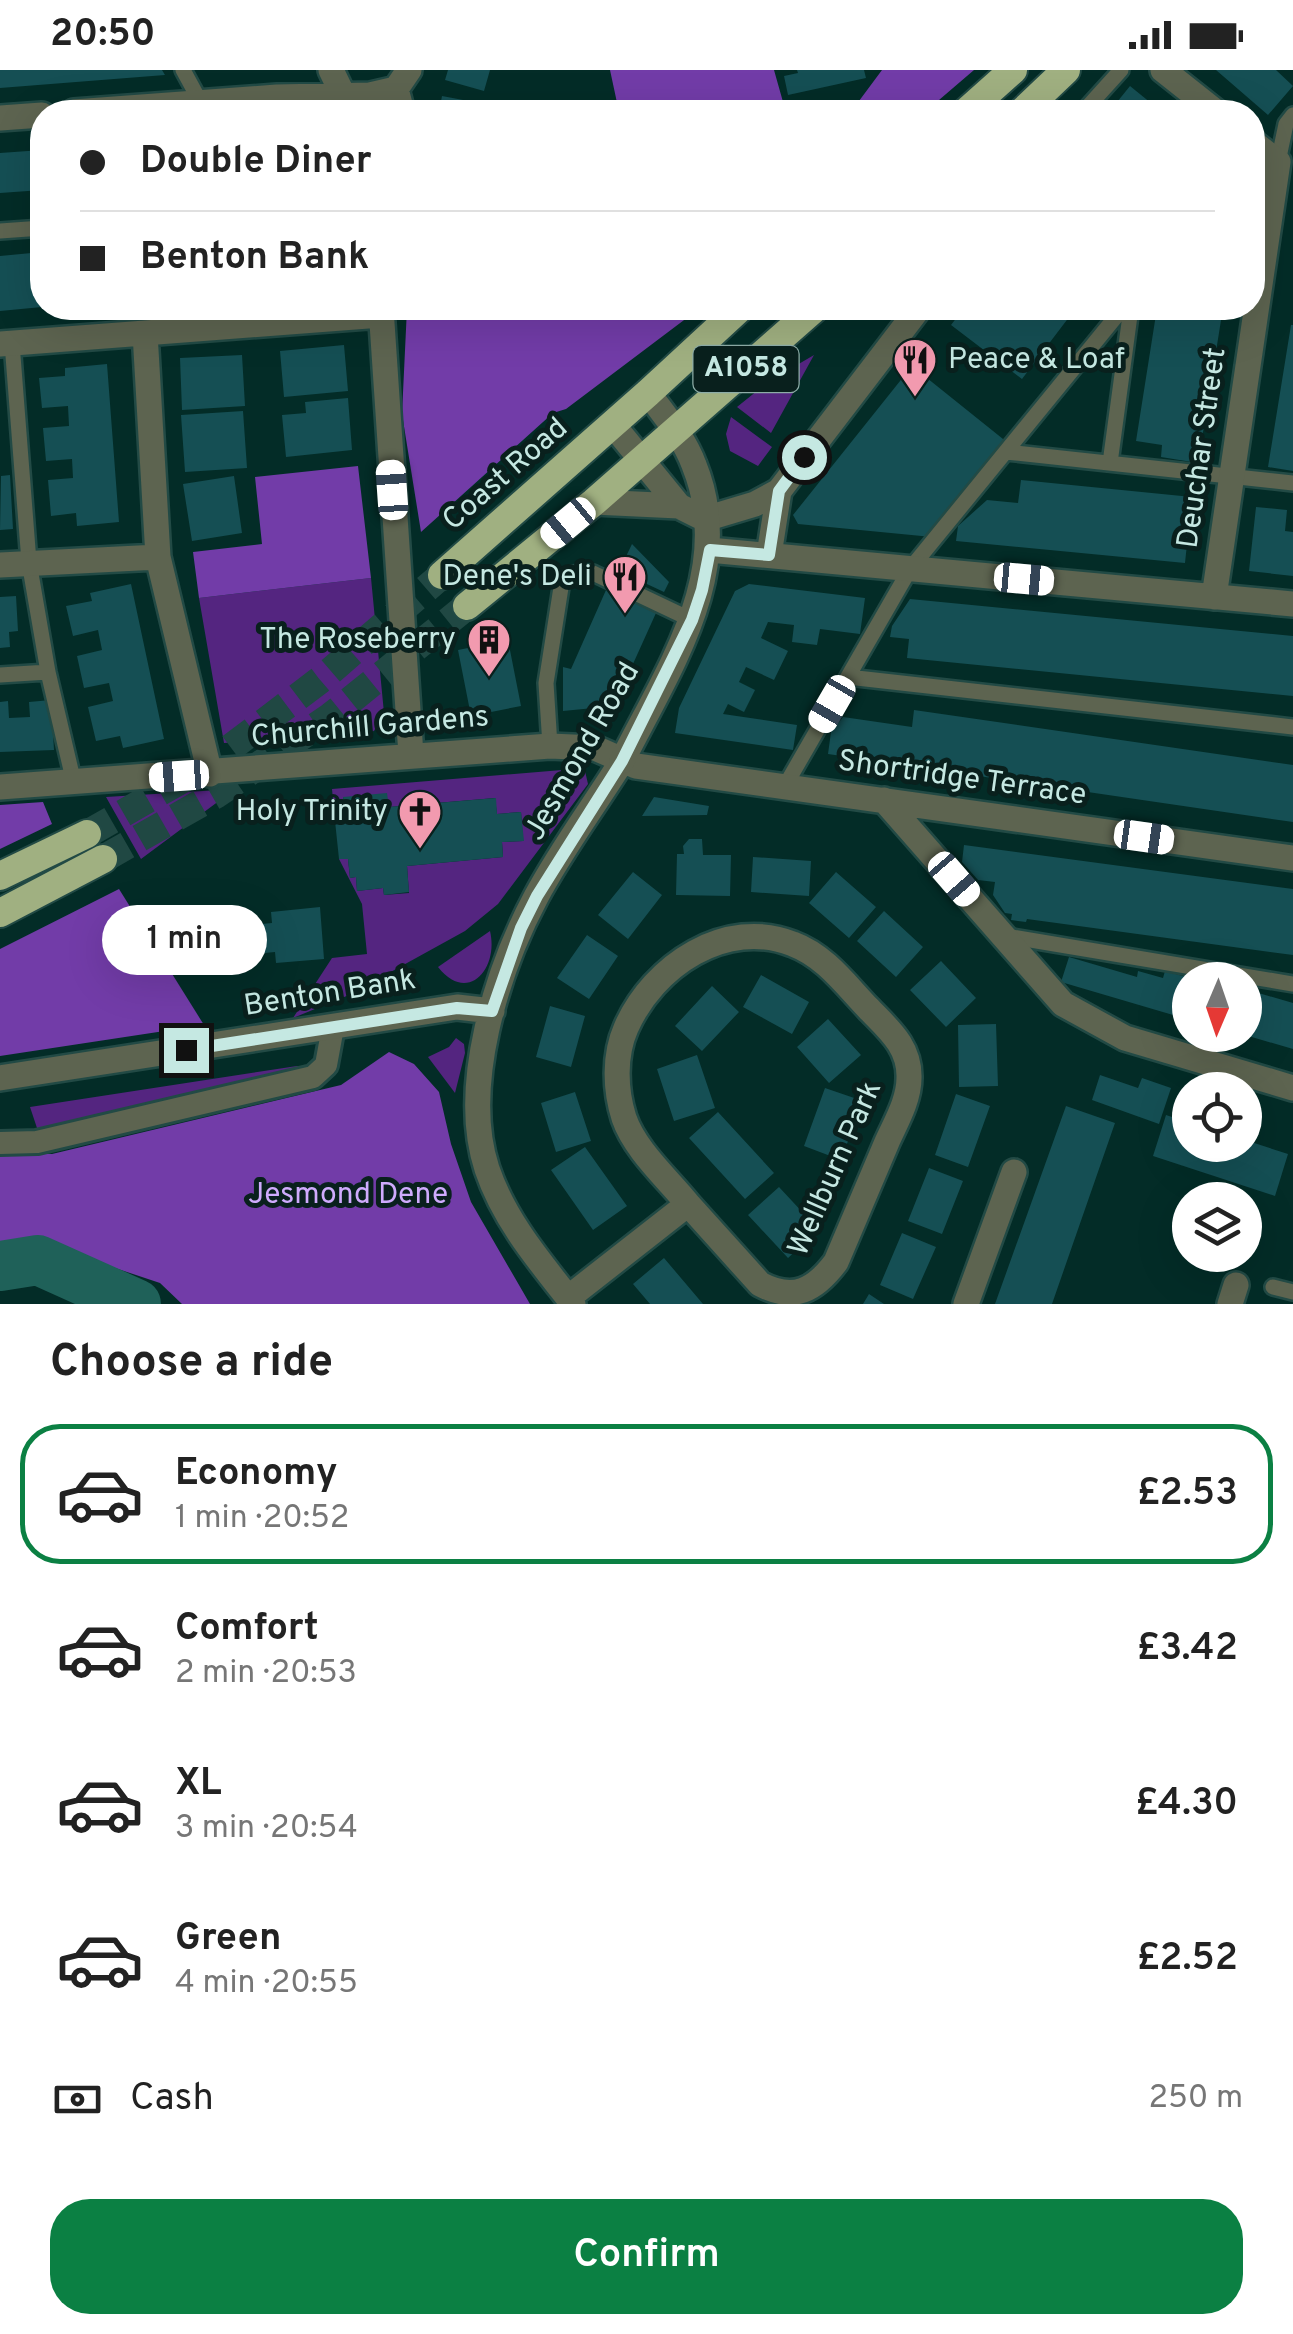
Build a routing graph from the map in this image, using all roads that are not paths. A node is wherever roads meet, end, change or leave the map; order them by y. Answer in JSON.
{"nodes":[{"id":1,"x":183,"y":70,"type":"edge"},
{"id":2,"x":331,"y":70,"type":"edge"},
{"id":3,"x":1013,"y":70,"type":"edge"},
{"id":4,"x":1066,"y":70,"type":"edge"},
{"id":5,"x":1121,"y":70,"type":"edge"},
{"id":6,"x":1162,"y":70,"type":"edge"},
{"id":7,"x":402,"y":91,"type":"edge"},
{"id":8,"x":343,"y":95,"type":"junction"},
{"id":9,"x":200,"y":100,"type":"edge"},
{"id":10,"x":310,"y":100,"type":"edge"},
{"id":11,"x":979,"y":100,"type":"edge"},
{"id":12,"x":1035,"y":100,"type":"edge"},
{"id":13,"x":1094,"y":100,"type":"edge"},
{"id":14,"x":1201,"y":100,"type":"edge"},
{"id":15,"x":1293,"y":115,"type":"edge"},
{"id":16,"x":30,"y":116,"type":"edge"},
{"id":17,"x":0,"y":118,"type":"edge"},
{"id":18,"x":1265,"y":152,"type":"edge"},
{"id":19,"x":1278,"y":162,"type":"junction"},
{"id":20,"x":1265,"y":218,"type":"edge"},
{"id":21,"x":30,"y":229,"type":"edge"},
{"id":22,"x":0,"y":232,"type":"edge"},
{"id":23,"x":230,"y":320,"type":"edge"},
{"id":24,"x":382,"y":320,"type":"edge"},
{"id":25,"x":727,"y":320,"type":"edge"},
{"id":26,"x":801,"y":320,"type":"edge"},
{"id":27,"x":910,"y":320,"type":"edge"},
{"id":28,"x":1117,"y":320,"type":"edge"},
{"id":29,"x":1126,"y":320,"type":"edge"},
{"id":30,"x":1251,"y":320,"type":"edge"},
{"id":31,"x":145,"y":332,"type":"junction"},
{"id":32,"x":6,"y":343,"type":"edge"},
{"id":33,"x":648,"y":393,"type":"junction"},
{"id":34,"x":614,"y":425,"type":"junction"},
{"id":35,"x":676,"y":430,"type":"junction"},
{"id":36,"x":1006,"y":452,"type":"junction"},
{"id":37,"x":19,"y":456,"type":"junction"},
{"id":38,"x":0,"y":457,"type":"edge"},
{"id":39,"x":642,"y":459,"type":"junction"},
{"id":40,"x":1110,"y":463,"type":"junction"},
{"id":41,"x":1232,"y":476,"type":"junction"},
{"id":42,"x":1293,"y":483,"type":"edge"},
{"id":43,"x":779,"y":491,"type":"junction"},
{"id":44,"x":594,"y":502,"type":"junction"},
{"id":45,"x":679,"y":506,"type":"junction"},
{"id":46,"x":705,"y":520,"type":"junction"},
{"id":47,"x":710,"y":550,"type":"junction"},
{"id":48,"x":769,"y":555,"type":"junction"},
{"id":49,"x":158,"y":557,"type":"junction"},
{"id":50,"x":29,"y":562,"type":"junction"},
{"id":51,"x":0,"y":565,"type":"edge"},
{"id":52,"x":910,"y":569,"type":"junction"},
{"id":53,"x":442,"y":575,"type":"tunnel mouth"},
{"id":54,"x":1214,"y":597,"type":"junction"},
{"id":55,"x":1293,"y":604,"type":"edge"},
{"id":56,"x":467,"y":606,"type":"tunnel mouth"},
{"id":57,"x":692,"y":620,"type":"junction"},
{"id":58,"x":48,"y":672,"type":"junction"},
{"id":59,"x":0,"y":675,"type":"edge"},
{"id":60,"x":848,"y":677,"type":"junction"},
{"id":61,"x":1293,"y":727,"type":"edge"},
{"id":62,"x":550,"y":746,"type":"junction"},
{"id":63,"x":411,"y":755,"type":"junction"},
{"id":64,"x":622,"y":761,"type":"junction"},
{"id":65,"x":210,"y":774,"type":"junction"},
{"id":66,"x":74,"y":783,"type":"junction"},
{"id":67,"x":784,"y":786,"type":"junction"},
{"id":68,"x":0,"y":788,"type":"edge"},
{"id":69,"x":884,"y":800,"type":"junction"},
{"id":70,"x":87,"y":834,"type":"tunnel mouth"},
{"id":71,"x":1293,"y":858,"type":"edge"},
{"id":72,"x":104,"y":859,"type":"tunnel mouth"},
{"id":73,"x":0,"y":876,"type":"edge"},
{"id":74,"x":0,"y":912,"type":"edge"},
{"id":75,"x":1004,"y":936,"type":"junction"},
{"id":76,"x":1293,"y":984,"type":"edge"},
{"id":77,"x":492,"y":1011,"type":"junction"},
{"id":78,"x":332,"y":1027,"type":"junction"},
{"id":79,"x":0,"y":1078,"type":"edge"},
{"id":80,"x":1293,"y":1088,"type":"edge"},
{"id":81,"x":0,"y":1143,"type":"edge"},
{"id":82,"x":1014,"y":1172,"type":"dead end"},
{"id":83,"x":688,"y":1204,"type":"junction"},
{"id":84,"x":1273,"y":1286,"type":"dead end"},
{"id":85,"x":1293,"y":1292,"type":"edge"},
{"id":86,"x":570,"y":1301,"type":"edge"},
{"id":87,"x":966,"y":1304,"type":"edge"}],
"edges":[{"from":1,"to":9,"type":"lane"},
{"from":2,"to":8,"type":"street"},
{"from":3,"to":11,"type":"highway"},
{"from":4,"to":12,"type":"highway"},
{"from":5,"to":13,"type":"lane"},
{"from":6,"to":14,"type":"street"},
{"from":7,"to":8,"type":"street"},
{"from":8,"to":10,"type":"street"},
{"from":15,"to":19,"type":"lane"},
{"from":16,"to":17,"type":"street"},
{"from":18,"to":19,"type":"street"},
{"from":19,"to":20,"type":"street","name":"Deuchar Street"},
{"from":21,"to":22,"type":"lane"},
{"from":23,"to":31,"type":"street"},
{"from":24,"to":63,"type":"street"},
{"from":25,"to":33,"type":"highway","number":"A1058"},
{"from":26,"to":35,"type":"highway","number":"A1058"},
{"from":27,"to":43,"type":"street"},
{"from":28,"to":36,"type":"lane"},
{"from":29,"to":40,"type":"lane"},
{"from":30,"to":41,"type":"street","name":"Deuchar Street"},
{"from":31,"to":32,"type":"street"},
{"from":31,"to":49,"type":"street"},
{"from":32,"to":37,"type":"lane"},
{"from":33,"to":34,"type":"highway","number":"A1058"},
{"from":33,"to":35,"type":"street","name":"Jesmond Road"},
{"from":34,"to":39,"type":"street"},
{"from":34,"to":53,"type":"highway","name":"Coast Road","number":"A1058"},
{"from":35,"to":39,"type":"highway","number":"A1058"},
{"from":35,"to":46,"type":"street","name":"Jesmond Road"},
{"from":36,"to":40,"type":"lane"},
{"from":36,"to":52,"type":"lane"},
{"from":37,"to":38,"type":"lane"},
{"from":37,"to":50,"type":"lane"},
{"from":39,"to":44,"type":"highway","number":"A1058"},
{"from":39,"to":45,"type":"street"},
{"from":40,"to":41,"type":"lane"},
{"from":41,"to":42,"type":"lane"},
{"from":41,"to":54,"type":"street","name":"Deuchar Street"},
{"from":43,"to":46,"type":"street"},
{"from":43,"to":48,"type":"street"},
{"from":44,"to":45,"type":"street"},
{"from":44,"to":56,"type":"highway","number":"A1058"},
{"from":45,"to":46,"type":"street"},
{"from":46,"to":47,"type":"street","name":"Jesmond Road"},
{"from":47,"to":48,"type":"street"},
{"from":47,"to":57,"type":"street","name":"Jesmond Road"},
{"from":48,"to":52,"type":"street"},
{"from":49,"to":50,"type":"street"},
{"from":49,"to":65,"type":"street"},
{"from":50,"to":51,"type":"street"},
{"from":50,"to":58,"type":"lane"},
{"from":52,"to":54,"type":"street"},
{"from":52,"to":60,"type":"lane"},
{"from":54,"to":55,"type":"street"},
{"from":57,"to":62,"type":"lane"},
{"from":57,"to":64,"type":"street","name":"Jesmond Road"},
{"from":58,"to":59,"type":"lane"},
{"from":58,"to":66,"type":"lane"},
{"from":60,"to":61,"type":"lane"},
{"from":60,"to":67,"type":"lane"},
{"from":62,"to":63,"type":"street","name":"Churchill Gardens"},
{"from":62,"to":64,"type":"street","name":"Churchill Gardens"},
{"from":63,"to":65,"type":"street","name":"Churchill Gardens"},
{"from":64,"to":67,"type":"street","name":"Shortridge Terrace"},
{"from":64,"to":77,"type":"street","name":"Jesmond Road"},
{"from":65,"to":66,"type":"street","name":"Churchill Gardens"},
{"from":66,"to":68,"type":"street","name":"Churchill Gardens"},
{"from":67,"to":69,"type":"street","name":"Shortridge Terrace"},
{"from":69,"to":71,"type":"street","name":"Shortridge Terrace"},
{"from":69,"to":75,"type":"street"},
{"from":70,"to":73,"type":"highway"},
{"from":72,"to":74,"type":"highway"},
{"from":75,"to":76,"type":"lane"},
{"from":75,"to":80,"type":"street"},
{"from":77,"to":78,"type":"street","name":"Benton Bank"},
{"from":77,"to":86,"type":"street","name":"Jesmond Road"},
{"from":78,"to":79,"type":"street","name":"Benton Bank"},
{"from":78,"to":81,"type":"street"},
{"from":82,"to":87,"type":"street"},
{"from":83,"to":83,"type":"street","name":"Wellburn Park"},
{"from":83,"to":86,"type":"street"},
{"from":84,"to":85,"type":"lane"}]}
